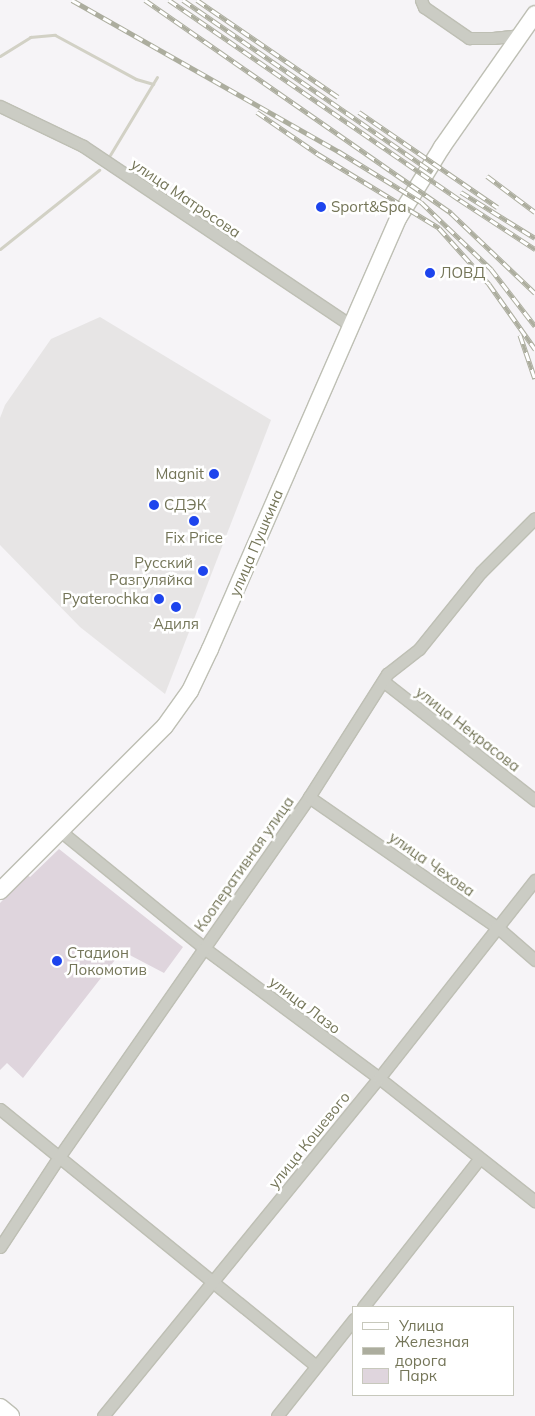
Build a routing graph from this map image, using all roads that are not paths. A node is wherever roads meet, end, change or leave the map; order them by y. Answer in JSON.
{"nodes":[{"id":1,"x":421,"y":0,"type":"edge"},
{"id":2,"x":535,"y":14,"type":"edge"},
{"id":3,"x":521,"y":35,"type":"junction"},
{"id":4,"x":0,"y":106,"type":"edge"},
{"id":5,"x":350,"y":325,"type":"junction"},
{"id":6,"x":535,"y":518,"type":"edge"},
{"id":7,"x":383,"y":681,"type":"junction"},
{"id":8,"x":309,"y":798,"type":"junction"},
{"id":9,"x":535,"y":800,"type":"edge"},
{"id":10,"x":59,"y":830,"type":"junction"},
{"id":11,"x":535,"y":880,"type":"edge"},
{"id":12,"x":0,"y":891,"type":"edge"},
{"id":13,"x":497,"y":928,"type":"junction"},
{"id":14,"x":204,"y":948,"type":"junction"},
{"id":15,"x":535,"y":960,"type":"edge"},
{"id":16,"x":379,"y":1078,"type":"junction"},
{"id":17,"x":0,"y":1109,"type":"edge"},
{"id":18,"x":59,"y":1157,"type":"junction"},
{"id":19,"x":480,"y":1158,"type":"junction"},
{"id":20,"x":535,"y":1201,"type":"edge"},
{"id":21,"x":0,"y":1247,"type":"edge"},
{"id":22,"x":213,"y":1281,"type":"junction"},
{"id":23,"x":364,"y":1306,"type":"edge"},
{"id":24,"x":352,"y":1321,"type":"edge"},
{"id":25,"x":316,"y":1366,"type":"junction"},
{"id":26,"x":0,"y":1408,"type":"edge"},
{"id":27,"x":10,"y":1416,"type":"edge"},
{"id":28,"x":103,"y":1416,"type":"edge"},
{"id":29,"x":277,"y":1416,"type":"edge"}],
"edges":[{"from":1,"to":3,"type":"street"},
{"from":2,"to":3,"type":"main road","name":"улица Пушкина"},
{"from":3,"to":5,"type":"main road","name":"улица Пушкина"},
{"from":4,"to":5,"type":"street","name":"улица Матросова"},
{"from":5,"to":10,"type":"main road","name":"улица Пушкина"},
{"from":6,"to":7,"type":"street","name":"Кооперативная улица"},
{"from":7,"to":8,"type":"street","name":"Кооперативная улица"},
{"from":7,"to":9,"type":"street","name":"улица Некрасова"},
{"from":8,"to":13,"type":"street","name":"улица Чехова"},
{"from":8,"to":14,"type":"street","name":"Кооперативная улица"},
{"from":10,"to":12,"type":"main road","name":"улица Пушкина"},
{"from":10,"to":14,"type":"street","name":"улица Лазо"},
{"from":11,"to":13,"type":"street","name":"улица Кошевого"},
{"from":13,"to":15,"type":"street","name":"улица Чехова"},
{"from":13,"to":16,"type":"street","name":"улица Кошевого"},
{"from":14,"to":16,"type":"street","name":"улица Лазо"},
{"from":14,"to":18,"type":"street","name":"Кооперативная улица"},
{"from":16,"to":19,"type":"street","name":"улица Лазо"},
{"from":16,"to":22,"type":"street","name":"улица Кошевого"},
{"from":17,"to":18,"type":"street"},
{"from":18,"to":21,"type":"street","name":"Кооперативная улица"},
{"from":18,"to":22,"type":"street"},
{"from":19,"to":20,"type":"street","name":"улица Лазо"},
{"from":19,"to":23,"type":"street"},
{"from":22,"to":25,"type":"street"},
{"from":22,"to":28,"type":"street","name":"улица Кошевого"},
{"from":24,"to":25,"type":"street"},
{"from":25,"to":29,"type":"street"},
{"from":26,"to":27,"type":"main road"}]}
